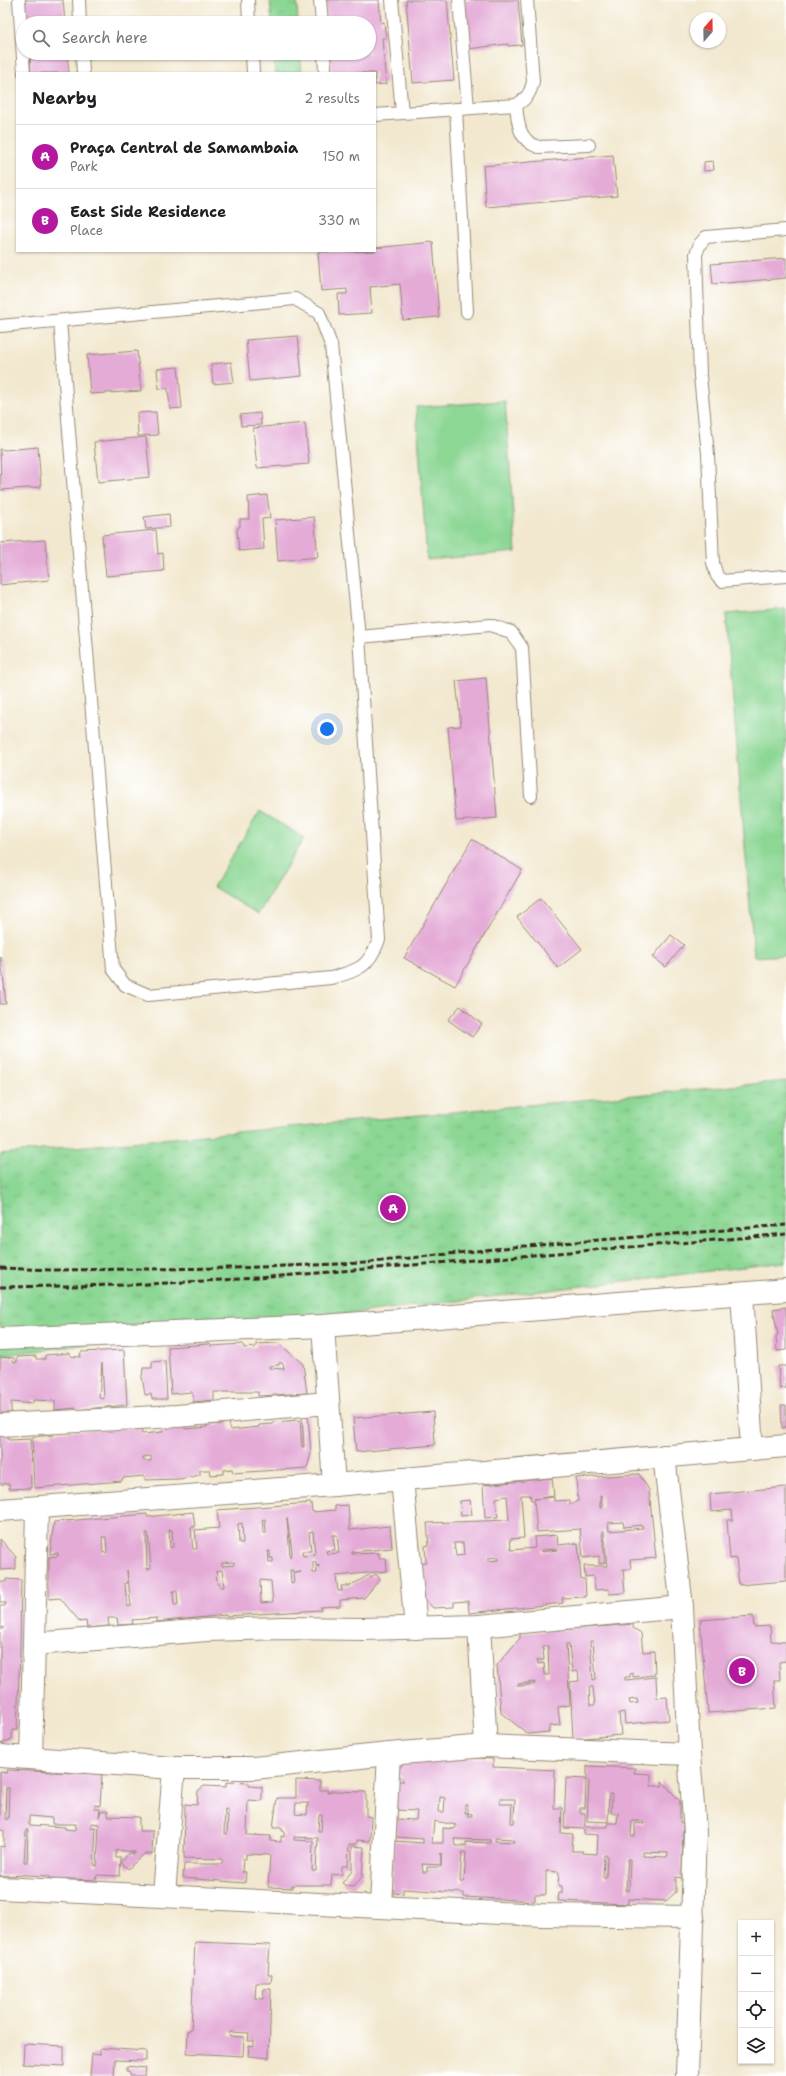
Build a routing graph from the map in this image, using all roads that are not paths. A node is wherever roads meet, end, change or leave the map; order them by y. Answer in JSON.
{"nodes":[{"id":1,"x":19,"y":0,"type":"edge"},
{"id":2,"x":78,"y":0,"type":"edge"},
{"id":3,"x":248,"y":0,"type":"edge"},
{"id":4,"x":320,"y":0,"type":"edge"},
{"id":5,"x":392,"y":0,"type":"edge"},
{"id":6,"x":459,"y":0,"type":"edge"},
{"id":7,"x":527,"y":0,"type":"edge"},
{"id":8,"x":20,"y":16,"type":"edge"},
{"id":9,"x":79,"y":16,"type":"edge"},
{"id":10,"x":249,"y":16,"type":"edge"},
{"id":11,"x":321,"y":16,"type":"edge"},
{"id":12,"x":23,"y":60,"type":"edge"},
{"id":13,"x":83,"y":60,"type":"edge"},
{"id":14,"x":252,"y":60,"type":"edge"},
{"id":15,"x":324,"y":60,"type":"edge"},
{"id":16,"x":24,"y":72,"type":"edge"},
{"id":17,"x":84,"y":72,"type":"edge"},
{"id":18,"x":253,"y":72,"type":"edge"},
{"id":19,"x":325,"y":72,"type":"edge"},
{"id":20,"x":516,"y":105,"type":"junction"},
{"id":21,"x":462,"y":108,"type":"junction"},
{"id":22,"x":402,"y":113,"type":"junction"},
{"id":23,"x":376,"y":115,"type":"edge"},
{"id":24,"x":589,"y":145,"type":"dead end"},
{"id":25,"x":786,"y":230,"type":"edge"},
{"id":26,"x":467,"y":312,"type":"dead end"},
{"id":27,"x":60,"y":321,"type":"junction"},
{"id":28,"x":0,"y":326,"type":"edge"},
{"id":29,"x":786,"y":576,"type":"edge"},
{"id":30,"x":359,"y":637,"type":"junction"},
{"id":31,"x":531,"y":796,"type":"dead end"},
{"id":32,"x":786,"y":1290,"type":"edge"},
{"id":33,"x":742,"y":1294,"type":"junction"},
{"id":34,"x":323,"y":1326,"type":"junction"},
{"id":35,"x":0,"y":1339,"type":"edge"},
{"id":36,"x":328,"y":1403,"type":"junction"},
{"id":37,"x":0,"y":1425,"type":"edge"},
{"id":38,"x":786,"y":1446,"type":"edge"},
{"id":39,"x":752,"y":1449,"type":"junction"},
{"id":40,"x":664,"y":1456,"type":"junction"},
{"id":41,"x":402,"y":1479,"type":"junction"},
{"id":42,"x":334,"y":1485,"type":"junction"},
{"id":43,"x":37,"y":1508,"type":"junction"},
{"id":44,"x":0,"y":1510,"type":"edge"},
{"id":45,"x":682,"y":1607,"type":"junction"},
{"id":46,"x":479,"y":1626,"type":"junction"},
{"id":47,"x":416,"y":1628,"type":"junction"},
{"id":48,"x":34,"y":1644,"type":"junction"},
{"id":49,"x":486,"y":1746,"type":"junction"},
{"id":50,"x":389,"y":1754,"type":"junction"},
{"id":51,"x":689,"y":1754,"type":"junction"},
{"id":52,"x":0,"y":1756,"type":"edge"},
{"id":53,"x":31,"y":1758,"type":"junction"},
{"id":54,"x":174,"y":1768,"type":"junction"},
{"id":55,"x":0,"y":1888,"type":"edge"},
{"id":56,"x":164,"y":1895,"type":"junction"},
{"id":57,"x":381,"y":1906,"type":"junction"},
{"id":58,"x":693,"y":1917,"type":"junction"},
{"id":59,"x":687,"y":2076,"type":"edge"}],
"edges":[{"from":1,"to":8,"type":"lane"},
{"from":2,"to":9,"type":"lane"},
{"from":3,"to":10,"type":"lane"},
{"from":4,"to":11,"type":"lane"},
{"from":5,"to":22,"type":"lane"},
{"from":6,"to":21,"type":"lane"},
{"from":7,"to":20,"type":"lane"},
{"from":12,"to":16,"type":"lane"},
{"from":13,"to":17,"type":"lane"},
{"from":14,"to":18,"type":"lane"},
{"from":15,"to":19,"type":"lane"},
{"from":20,"to":21,"type":"lane"},
{"from":20,"to":24,"type":"lane"},
{"from":21,"to":22,"type":"lane"},
{"from":21,"to":26,"type":"lane"},
{"from":22,"to":23,"type":"lane"},
{"from":25,"to":29,"type":"lane"},
{"from":27,"to":28,"type":"lane"},
{"from":27,"to":30,"type":"lane"},
{"from":27,"to":30,"type":"lane"},
{"from":30,"to":31,"type":"lane"},
{"from":32,"to":33,"type":"street"},
{"from":33,"to":34,"type":"street"},
{"from":33,"to":39,"type":"street"},
{"from":34,"to":35,"type":"street"},
{"from":34,"to":36,"type":"street"},
{"from":36,"to":37,"type":"street"},
{"from":36,"to":42,"type":"street"},
{"from":38,"to":39,"type":"street"},
{"from":39,"to":40,"type":"street"},
{"from":40,"to":41,"type":"street"},
{"from":40,"to":45,"type":"street"},
{"from":41,"to":42,"type":"street"},
{"from":41,"to":47,"type":"street"},
{"from":42,"to":43,"type":"street"},
{"from":43,"to":44,"type":"street"},
{"from":43,"to":48,"type":"street"},
{"from":45,"to":46,"type":"street"},
{"from":45,"to":51,"type":"street"},
{"from":46,"to":47,"type":"street"},
{"from":46,"to":49,"type":"street"},
{"from":47,"to":48,"type":"street"},
{"from":48,"to":53,"type":"street"},
{"from":49,"to":50,"type":"street"},
{"from":49,"to":51,"type":"street"},
{"from":50,"to":54,"type":"street"},
{"from":50,"to":57,"type":"street"},
{"from":51,"to":58,"type":"street"},
{"from":52,"to":53,"type":"street"},
{"from":53,"to":54,"type":"street"},
{"from":54,"to":56,"type":"street"},
{"from":55,"to":56,"type":"street"},
{"from":56,"to":57,"type":"street"},
{"from":57,"to":58,"type":"street"},
{"from":58,"to":59,"type":"street"}]}
